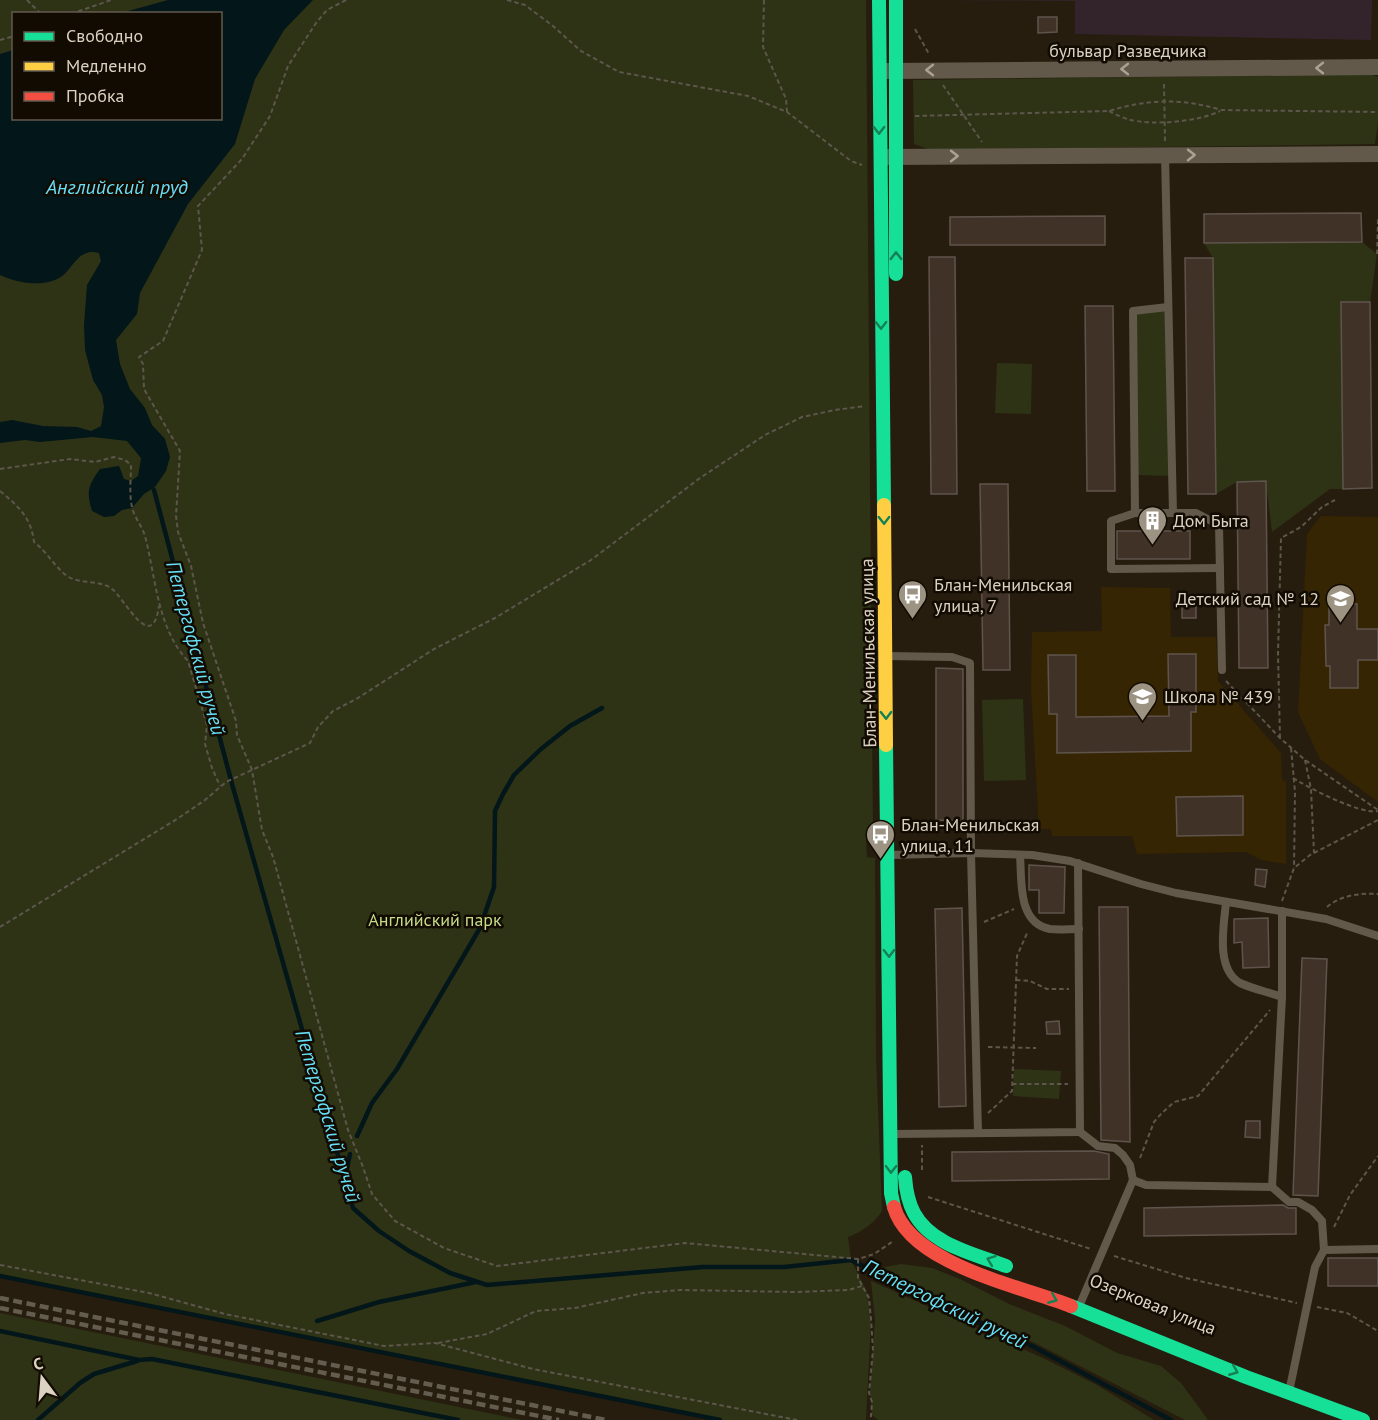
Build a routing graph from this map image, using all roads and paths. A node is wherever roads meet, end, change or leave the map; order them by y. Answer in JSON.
{"nodes":[{"id":1,"x":27,"y":0,"type":"edge"},
{"id":2,"x":111,"y":0,"type":"edge"},
{"id":3,"x":346,"y":0,"type":"edge"},
{"id":4,"x":507,"y":0,"type":"edge"},
{"id":5,"x":764,"y":0,"type":"edge"},
{"id":6,"x":879,"y":0,"type":"edge"},
{"id":7,"x":896,"y":0,"type":"edge"},
{"id":8,"x":39,"y":12,"type":"edge"},
{"id":9,"x":77,"y":12,"type":"edge"},
{"id":10,"x":910,"y":22,"type":"dead end"},
{"id":11,"x":929,"y":54,"type":"dead end"},
{"id":12,"x":1378,"y":67,"type":"edge"},
{"id":13,"x":1164,"y":69,"type":"junction"},
{"id":14,"x":879,"y":71,"type":"junction"},
{"id":15,"x":896,"y":71,"type":"junction"},
{"id":16,"x":942,"y":83,"type":"dead end"},
{"id":17,"x":1164,"y":101,"type":"junction"},
{"id":18,"x":1221,"y":110,"type":"junction"},
{"id":19,"x":1109,"y":111,"type":"junction"},
{"id":20,"x":787,"y":112,"type":"junction"},
{"id":21,"x":1378,"y":112,"type":"edge"},
{"id":22,"x":964,"y":115,"type":"junction"},
{"id":23,"x":910,"y":116,"type":"dead end"},
{"id":24,"x":1164,"y":122,"type":"junction"},
{"id":25,"x":988,"y":150,"type":"dead end"},
{"id":26,"x":1378,"y":153,"type":"edge"},
{"id":27,"x":1165,"y":155,"type":"junction"},
{"id":28,"x":882,"y":160,"type":"junction"},
{"id":29,"x":1378,"y":219,"type":"edge"},
{"id":30,"x":1377,"y":254,"type":"edge"},
{"id":31,"x":897,"y":293,"type":"dead end"},
{"id":32,"x":1168,"y":307,"type":"junction"},
{"id":33,"x":882,"y":406,"type":"junction"},
{"id":34,"x":0,"y":469,"type":"edge"},
{"id":35,"x":0,"y":491,"type":"edge"},
{"id":36,"x":1335,"y":500,"type":"dead end"},
{"id":37,"x":1135,"y":513,"type":"junction"},
{"id":38,"x":1173,"y":513,"type":"junction"},
{"id":39,"x":1220,"y":568,"type":"junction"},
{"id":40,"x":160,"y":603,"type":"junction"},
{"id":41,"x":896,"y":656,"type":"junction"},
{"id":42,"x":1222,"y":670,"type":"joint"},
{"id":43,"x":1280,"y":738,"type":"junction"},
{"id":44,"x":1291,"y":747,"type":"junction"},
{"id":45,"x":1305,"y":760,"type":"junction"},
{"id":46,"x":252,"y":770,"type":"junction"},
{"id":47,"x":1293,"y":778,"type":"junction"},
{"id":48,"x":220,"y":786,"type":"junction"},
{"id":49,"x":1311,"y":789,"type":"junction"},
{"id":50,"x":1378,"y":810,"type":"edge"},
{"id":51,"x":1378,"y":820,"type":"edge"},
{"id":52,"x":971,"y":853,"type":"junction"},
{"id":53,"x":1314,"y":853,"type":"junction"},
{"id":54,"x":898,"y":854,"type":"junction"},
{"id":55,"x":1020,"y":855,"type":"junction"},
{"id":56,"x":1078,"y":863,"type":"junction"},
{"id":57,"x":1294,"y":868,"type":"junction"},
{"id":58,"x":1378,"y":894,"type":"edge"},
{"id":59,"x":1226,"y":902,"type":"junction"},
{"id":60,"x":1024,"y":905,"type":"junction"},
{"id":61,"x":1324,"y":910,"type":"dead end"},
{"id":62,"x":1282,"y":911,"type":"junction"},
{"id":63,"x":1033,"y":920,"type":"junction"},
{"id":64,"x":0,"y":927,"type":"edge"},
{"id":65,"x":973,"y":927,"type":"junction"},
{"id":66,"x":1078,"y":929,"type":"junction"},
{"id":67,"x":1378,"y":936,"type":"edge"},
{"id":68,"x":1016,"y":980,"type":"junction"},
{"id":69,"x":1079,"y":990,"type":"junction"},
{"id":70,"x":1281,"y":997,"type":"junction"},
{"id":71,"x":976,"y":1047,"type":"junction"},
{"id":72,"x":1014,"y":1047,"type":"junction"},
{"id":73,"x":1036,"y":1048,"type":"dead end"},
{"id":74,"x":1080,"y":1083,"type":"junction"},
{"id":75,"x":1012,"y":1084,"type":"junction"},
{"id":76,"x":904,"y":1110,"type":"dead end"},
{"id":77,"x":977,"y":1128,"type":"junction"},
{"id":78,"x":1080,"y":1132,"type":"junction"},
{"id":79,"x":898,"y":1134,"type":"junction"},
{"id":80,"x":922,"y":1134,"type":"junction"},
{"id":81,"x":1378,"y":1156,"type":"edge"},
{"id":82,"x":922,"y":1175,"type":"dead end"},
{"id":83,"x":1134,"y":1180,"type":"junction"},
{"id":84,"x":1272,"y":1187,"type":"junction"},
{"id":85,"x":924,"y":1195,"type":"dead end"},
{"id":86,"x":906,"y":1231,"type":"junction"},
{"id":87,"x":1378,"y":1249,"type":"edge"},
{"id":88,"x":1324,"y":1250,"type":"junction"},
{"id":89,"x":1101,"y":1252,"type":"junction"},
{"id":90,"x":859,"y":1261,"type":"junction"},
{"id":91,"x":0,"y":1265,"type":"edge"},
{"id":92,"x":1020,"y":1271,"type":"dead end"},
{"id":93,"x":862,"y":1286,"type":"junction"},
{"id":94,"x":1304,"y":1304,"type":"dead end"},
{"id":95,"x":1313,"y":1306,"type":"dead end"},
{"id":96,"x":1077,"y":1309,"type":"junction"},
{"id":97,"x":1378,"y":1331,"type":"edge"},
{"id":98,"x":435,"y":1343,"type":"junction"},
{"id":99,"x":1291,"y":1382,"type":"junction"},
{"id":100,"x":1352,"y":1401,"type":"dead end"},
{"id":101,"x":1366,"y":1414,"type":"edge"},
{"id":102,"x":797,"y":1420,"type":"edge"},
{"id":103,"x":869,"y":1420,"type":"edge"}],
"edges":[{"from":1,"to":8,"type":"path"},
{"from":2,"to":9,"type":"path"},
{"from":3,"to":46,"type":"path"},
{"from":4,"to":20,"type":"path"},
{"from":5,"to":20,"type":"path"},
{"from":6,"to":14,"type":"street","name":"Блан-Менильская улица"},
{"from":7,"to":15,"type":"street","name":"Блан-Менильская улица"},
{"from":10,"to":11,"type":"path"},
{"from":12,"to":13,"type":"street","name":"бульвар Разведчика","one_way":true},
{"from":13,"to":15,"type":"street","name":"бульвар Разведчика","one_way":true},
{"from":13,"to":17,"type":"path"},
{"from":14,"to":15,"type":"street","name":"бульвар Разведчика"},
{"from":14,"to":28,"type":"street","name":"Блан-Менильская улица","one_way":true},
{"from":15,"to":28,"type":"street","name":"Блан-Менильская улица"},
{"from":16,"to":22,"type":"path"},
{"from":17,"to":18,"type":"path"},
{"from":17,"to":19,"type":"path"},
{"from":17,"to":24,"type":"path"},
{"from":18,"to":21,"type":"path"},
{"from":18,"to":24,"type":"path"},
{"from":19,"to":22,"type":"path"},
{"from":19,"to":24,"type":"path"},
{"from":20,"to":28,"type":"path"},
{"from":22,"to":23,"type":"path"},
{"from":22,"to":25,"type":"path"},
{"from":24,"to":27,"type":"path"},
{"from":27,"to":26,"type":"street","one_way":true},
{"from":28,"to":27,"type":"street","one_way":true},
{"from":27,"to":32,"type":"lane"},
{"from":31,"to":28,"type":"street","name":"Блан-Менильская улица","one_way":true},
{"from":28,"to":33,"type":"street","name":"Блан-Менильская улица","one_way":true},
{"from":29,"to":30,"type":"path"},
{"from":32,"to":37,"type":"lane"},
{"from":32,"to":38,"type":"lane"},
{"from":33,"to":41,"type":"street","name":"Блан-Менильская улица","one_way":true},
{"from":33,"to":46,"type":"path"},
{"from":34,"to":40,"type":"path"},
{"from":35,"to":40,"type":"path"},
{"from":36,"to":43,"type":"path"},
{"from":37,"to":38,"type":"lane"},
{"from":37,"to":39,"type":"lane"},
{"from":38,"to":39,"type":"lane"},
{"from":39,"to":42,"type":"lane"},
{"from":40,"to":48,"type":"path"},
{"from":41,"to":52,"type":"lane"},
{"from":41,"to":54,"type":"street","name":"Блан-Менильская улица","one_way":true},
{"from":42,"to":43,"type":"path"},
{"from":43,"to":44,"type":"path"},
{"from":44,"to":45,"type":"path"},
{"from":44,"to":47,"type":"path"},
{"from":45,"to":49,"type":"path"},
{"from":45,"to":50,"type":"path"},
{"from":46,"to":48,"type":"path"},
{"from":46,"to":90,"type":"path"},
{"from":47,"to":49,"type":"path"},
{"from":47,"to":57,"type":"path"},
{"from":48,"to":64,"type":"path"},
{"from":49,"to":50,"type":"path"},
{"from":49,"to":53,"type":"path"},
{"from":51,"to":53,"type":"path"},
{"from":52,"to":54,"type":"lane"},
{"from":52,"to":55,"type":"lane"},
{"from":52,"to":65,"type":"lane"},
{"from":53,"to":57,"type":"path"},
{"from":54,"to":79,"type":"street","name":"Блан-Менильская улица","one_way":true},
{"from":55,"to":56,"type":"lane"},
{"from":55,"to":60,"type":"lane"},
{"from":56,"to":59,"type":"lane"},
{"from":56,"to":66,"type":"lane"},
{"from":57,"to":62,"type":"path"},
{"from":58,"to":61,"type":"path"},
{"from":59,"to":62,"type":"lane"},
{"from":59,"to":70,"type":"lane"},
{"from":60,"to":63,"type":"lane"},
{"from":60,"to":65,"type":"path"},
{"from":62,"to":67,"type":"lane"},
{"from":62,"to":70,"type":"lane"},
{"from":63,"to":66,"type":"lane"},
{"from":63,"to":68,"type":"path"},
{"from":65,"to":71,"type":"lane"},
{"from":66,"to":69,"type":"lane"},
{"from":68,"to":69,"type":"path"},
{"from":68,"to":72,"type":"path"},
{"from":69,"to":74,"type":"lane"},
{"from":70,"to":83,"type":"path"},
{"from":70,"to":84,"type":"lane"},
{"from":71,"to":72,"type":"path"},
{"from":71,"to":77,"type":"lane"},
{"from":72,"to":73,"type":"path"},
{"from":72,"to":75,"type":"path"},
{"from":74,"to":75,"type":"path"},
{"from":74,"to":78,"type":"lane"},
{"from":75,"to":77,"type":"path"},
{"from":76,"to":79,"type":"street","name":"Блан-Менильская улица"},
{"from":77,"to":78,"type":"lane"},
{"from":77,"to":80,"type":"lane"},
{"from":78,"to":83,"type":"lane"},
{"from":79,"to":80,"type":"lane"},
{"from":79,"to":86,"type":"street","name":"Блан-Менильская улица","one_way":true},
{"from":92,"to":79,"type":"street","name":"Блан-Менильская улица","one_way":true},
{"from":80,"to":82,"type":"path"},
{"from":81,"to":88,"type":"path"},
{"from":83,"to":84,"type":"lane"},
{"from":83,"to":89,"type":"lane"},
{"from":84,"to":88,"type":"lane"},
{"from":85,"to":89,"type":"path"},
{"from":86,"to":90,"type":"path"},
{"from":86,"to":96,"type":"street","name":"Озерковая улица","one_way":true},
{"from":87,"to":88,"type":"lane"},
{"from":88,"to":99,"type":"lane"},
{"from":89,"to":94,"type":"path"},
{"from":89,"to":96,"type":"lane"},
{"from":90,"to":93,"type":"path"},
{"from":91,"to":98,"type":"path"},
{"from":93,"to":98,"type":"path"},
{"from":93,"to":103,"type":"path"},
{"from":95,"to":97,"type":"path"},
{"from":96,"to":99,"type":"street","name":"Озерковая улица","one_way":true},
{"from":98,"to":102,"type":"path"},
{"from":99,"to":101,"type":"street","name":"Озерковая улица"},
{"from":100,"to":101,"type":"street","name":"Озерковая улица"}]}
